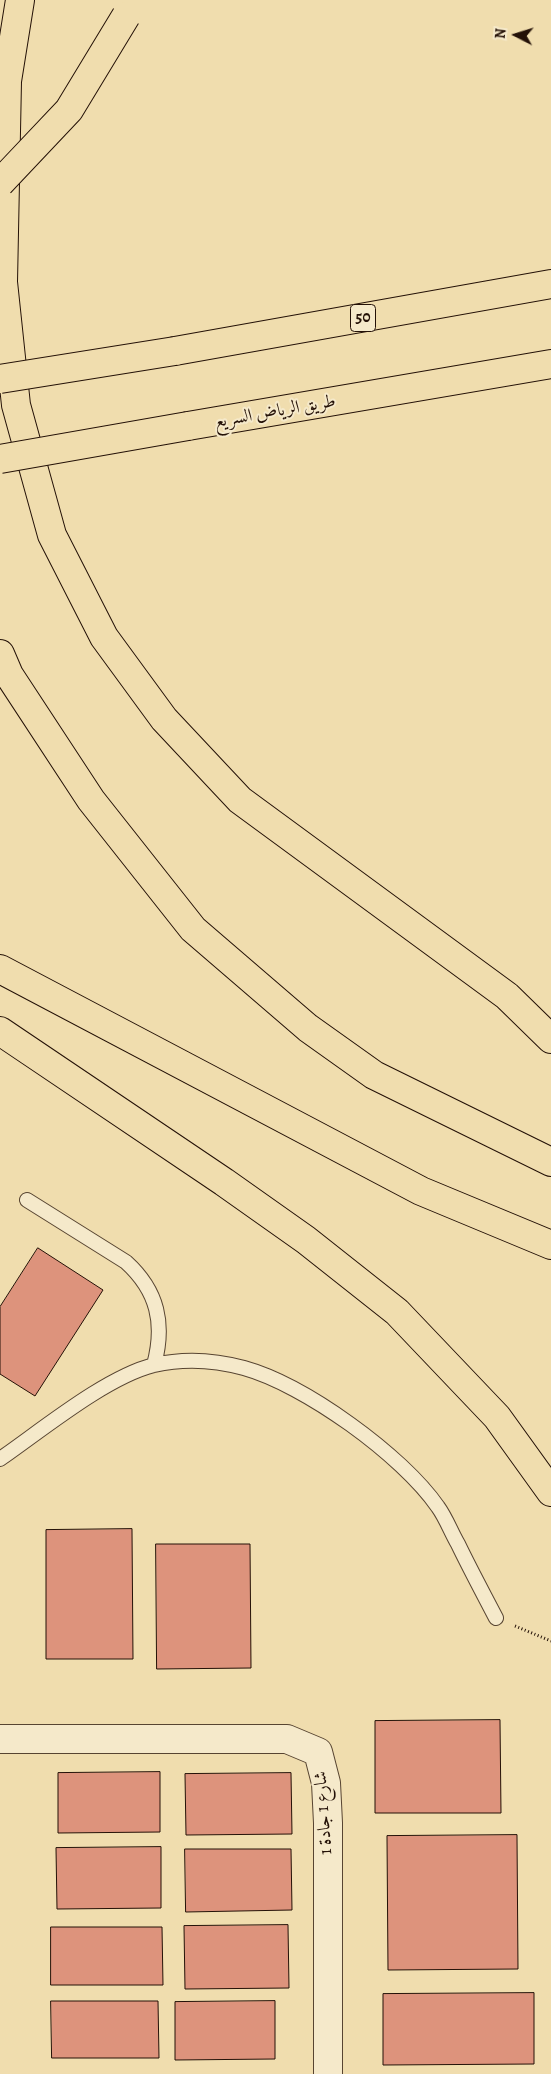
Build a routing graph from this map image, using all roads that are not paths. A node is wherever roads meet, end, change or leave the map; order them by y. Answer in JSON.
{"nodes":[{"id":1,"x":20,"y":0,"type":"edge"},
{"id":2,"x":129,"y":8,"type":"edge"},
{"id":3,"x":0,"y":183,"type":"edge"},
{"id":4,"x":551,"y":284,"type":"edge"},
{"id":5,"x":551,"y":364,"type":"edge"},
{"id":6,"x":0,"y":379,"type":"edge"},
{"id":7,"x":0,"y":459,"type":"edge"},
{"id":8,"x":0,"y":654,"type":"edge"},
{"id":9,"x":0,"y":969,"type":"edge"},
{"id":10,"x":0,"y":1032,"type":"edge"},
{"id":11,"x":551,"y":1039,"type":"edge"},
{"id":12,"x":551,"y":1162,"type":"edge"},
{"id":13,"x":27,"y":1200,"type":"dead end"},
{"id":14,"x":551,"y":1245,"type":"edge"},
{"id":15,"x":154,"y":1365,"type":"junction"},
{"id":16,"x":0,"y":1459,"type":"edge"},
{"id":17,"x":551,"y":1492,"type":"edge"},
{"id":18,"x":496,"y":1618,"type":"road end"},
{"id":19,"x":0,"y":1739,"type":"edge"},
{"id":20,"x":328,"y":2074,"type":"edge"}],
"edges":[{"from":1,"to":11,"type":"highway"},
{"from":2,"to":3,"type":"highway","bridge":true},
{"from":4,"to":6,"type":"highway","number":"50","bridge":true},
{"from":5,"to":7,"type":"highway","name":"طريق الرياض السريع","bridge":true},
{"from":8,"to":12,"type":"highway"},
{"from":9,"to":14,"type":"highway"},
{"from":10,"to":17,"type":"highway"},
{"from":13,"to":15,"type":"lane"},
{"from":15,"to":16,"type":"lane"},
{"from":15,"to":18,"type":"lane"},
{"from":19,"to":20,"type":"street","name":"شارع 1 جادة 1"}]}
